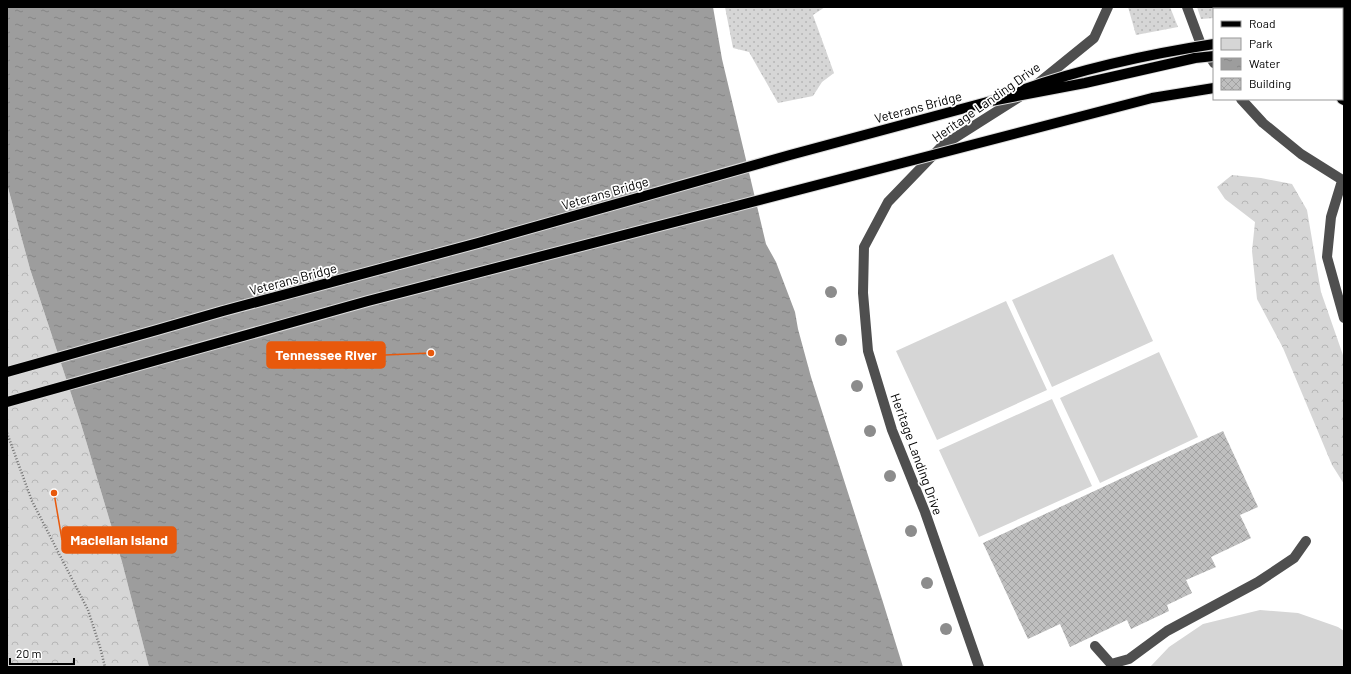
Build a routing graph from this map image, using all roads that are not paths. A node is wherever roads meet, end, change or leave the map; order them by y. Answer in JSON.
{"nodes":[{"id":1,"x":1108,"y":7,"type":"edge"},
{"id":2,"x":1187,"y":7,"type":"edge"},
{"id":3,"x":1213,"y":44,"type":"edge"},
{"id":4,"x":1213,"y":56,"type":"edge"},
{"id":5,"x":1213,"y":62,"type":"edge"},
{"id":6,"x":1213,"y":88,"type":"edge"},
{"id":7,"x":1242,"y":100,"type":"edge"},
{"id":8,"x":991,"y":101,"type":"junction"},
{"id":9,"x":1343,"y":181,"type":"edge"},
{"id":10,"x":1344,"y":318,"type":"edge"},
{"id":11,"x":7,"y":372,"type":"edge"},
{"id":12,"x":7,"y":402,"type":"edge"},
{"id":13,"x":1306,"y":541,"type":"dead end"},
{"id":14,"x":1095,"y":646,"type":"dead end"},
{"id":15,"x":979,"y":667,"type":"edge"}],
"edges":[{"from":1,"to":15,"type":"street","name":"Heritage Landing Drive"},
{"from":2,"to":5,"type":"street"},
{"from":3,"to":8,"type":"main road","bridge":true},
{"from":4,"to":8,"type":"main road","name":"Veterans Bridge","bridge":true},
{"from":6,"to":12,"type":"main road","bridge":true},
{"from":7,"to":9,"type":"street"},
{"from":8,"to":11,"type":"main road","name":"Veterans Bridge","bridge":true},
{"from":9,"to":10,"type":"street"},
{"from":13,"to":14,"type":"street"}]}
